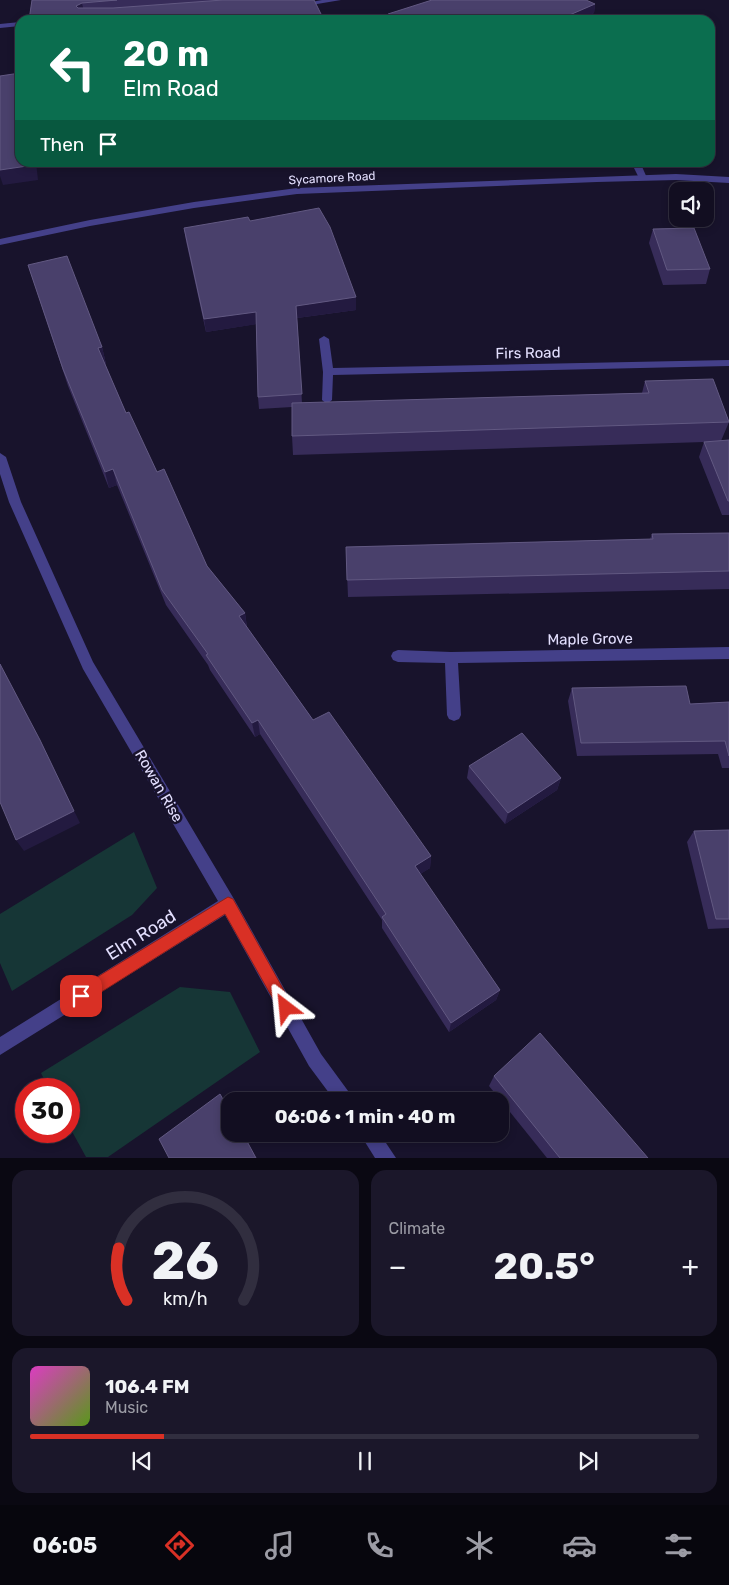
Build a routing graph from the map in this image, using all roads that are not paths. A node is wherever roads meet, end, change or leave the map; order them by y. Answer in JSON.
{"nodes":[{"id":1,"x":338,"y":0,"type":"edge"},
{"id":2,"x":289,"y":6,"type":"edge"},
{"id":3,"x":15,"y":24,"type":"edge"},
{"id":4,"x":0,"y":26,"type":"edge"},
{"id":5,"x":638,"y":167,"type":"edge"},
{"id":6,"x":643,"y":178,"type":"junction"},
{"id":7,"x":729,"y":180,"type":"edge"},
{"id":8,"x":0,"y":242,"type":"edge"},
{"id":9,"x":324,"y":339,"type":"dead end"},
{"id":10,"x":729,"y":363,"type":"edge"},
{"id":11,"x":328,"y":372,"type":"junction"},
{"id":12,"x":327,"y":400,"type":"edge"},
{"id":13,"x":0,"y":457,"type":"edge"},
{"id":14,"x":729,"y":653,"type":"edge"},
{"id":15,"x":398,"y":656,"type":"dead end"},
{"id":16,"x":451,"y":658,"type":"junction"},
{"id":17,"x":454,"y":716,"type":"dead end"},
{"id":18,"x":228,"y":904,"type":"junction"},
{"id":19,"x":0,"y":1047,"type":"edge"},
{"id":20,"x":338,"y":1092,"type":"edge"},
{"id":21,"x":375,"y":1142,"type":"edge"},
{"id":22,"x":386,"y":1158,"type":"edge"}],
"edges":[{"from":1,"to":2,"type":"street"},
{"from":3,"to":4,"type":"street"},
{"from":5,"to":6,"type":"street"},
{"from":6,"to":7,"type":"street","name":"Sycamore Road"},
{"from":6,"to":8,"type":"street","name":"Sycamore Road"},
{"from":9,"to":11,"type":"street"},
{"from":10,"to":11,"type":"street","name":"Firs Road"},
{"from":11,"to":12,"type":"street"},
{"from":13,"to":18,"type":"street","name":"Rowan Rise"},
{"from":14,"to":16,"type":"street","name":"Maple Grove"},
{"from":15,"to":16,"type":"street","name":"Maple Grove"},
{"from":16,"to":17,"type":"street"},
{"from":18,"to":19,"type":"street","name":"Elm Road"},
{"from":18,"to":20,"type":"street","name":"Rowan Rise"},
{"from":21,"to":22,"type":"street"}]}
